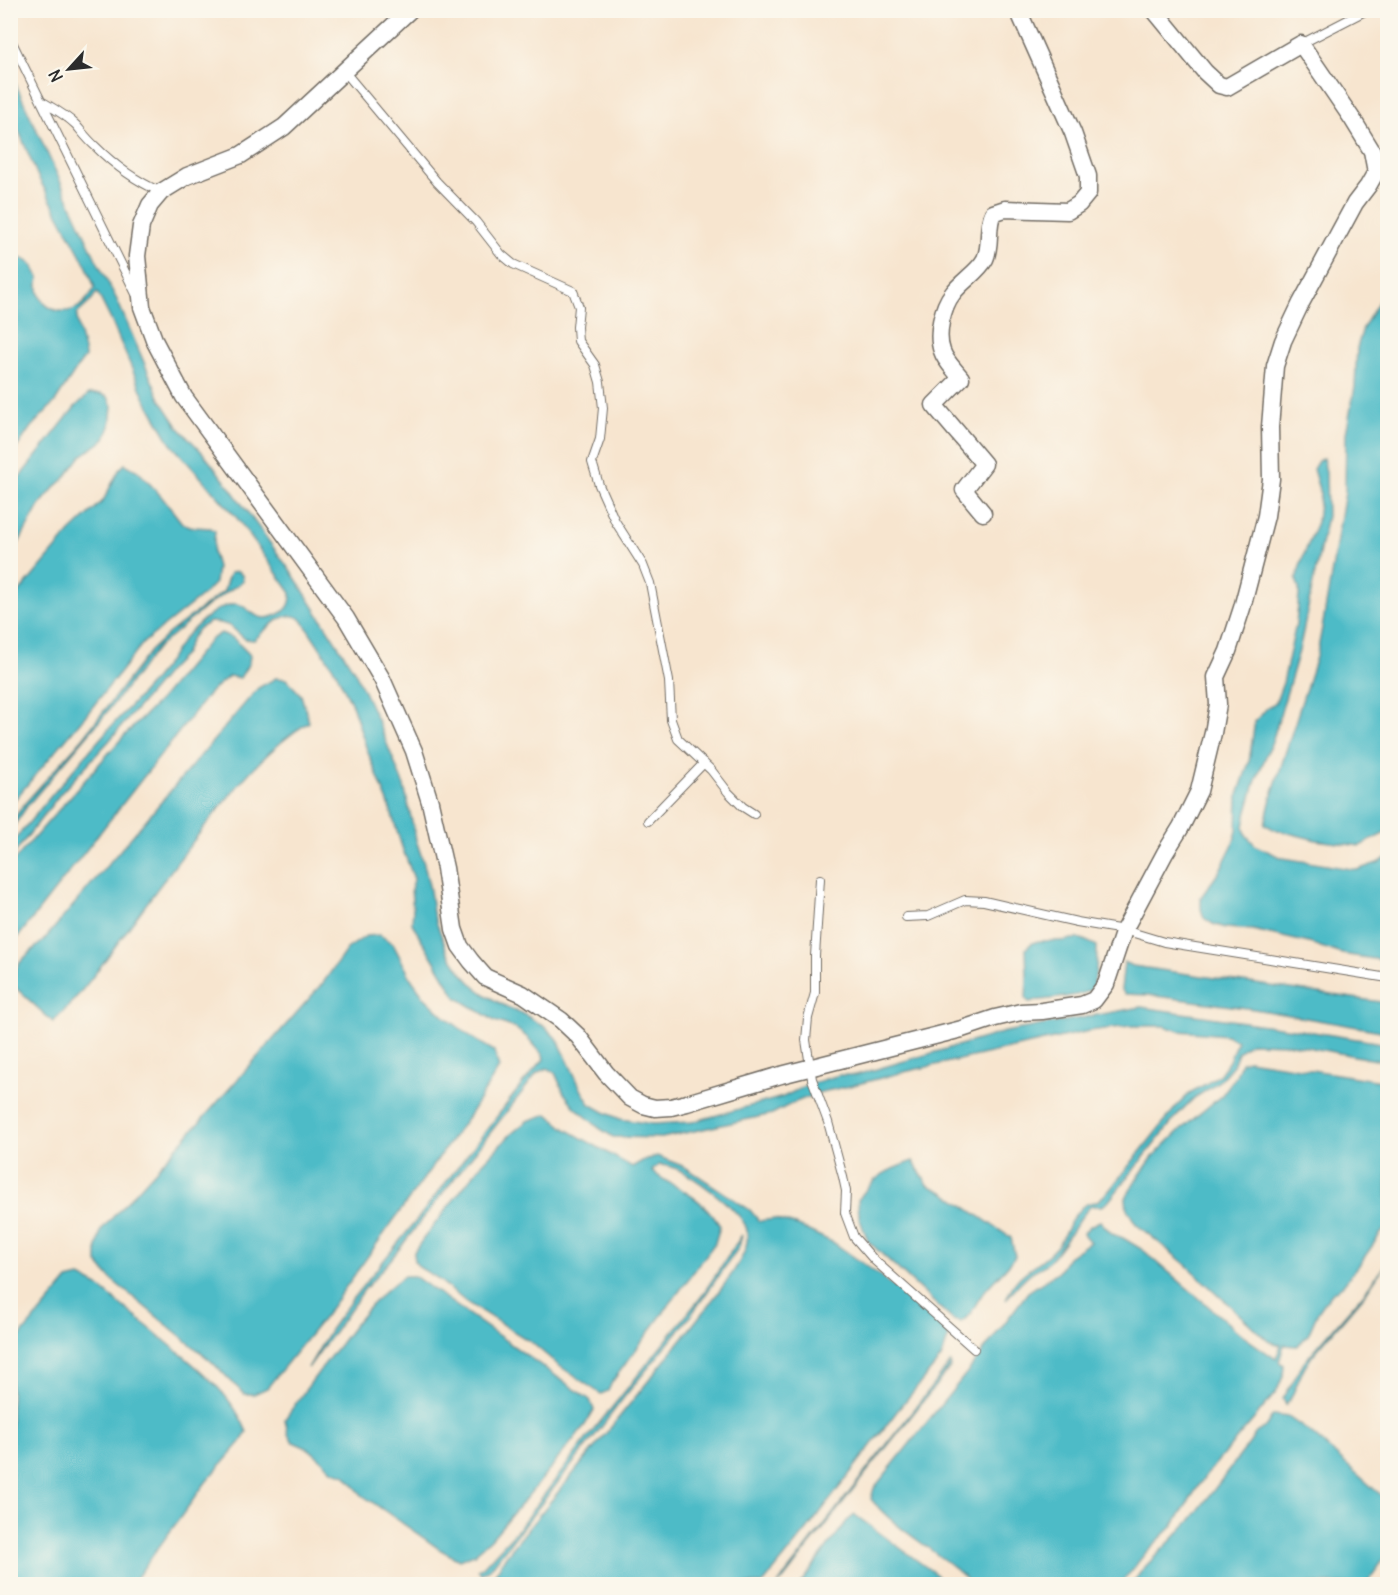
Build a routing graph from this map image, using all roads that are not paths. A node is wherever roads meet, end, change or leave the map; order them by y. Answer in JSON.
{"nodes":[{"id":1,"x":410,"y":10,"type":"edge"},
{"id":2,"x":1018,"y":10,"type":"edge"},
{"id":3,"x":1154,"y":10,"type":"edge"},
{"id":4,"x":1367,"y":10,"type":"edge"},
{"id":5,"x":10,"y":38,"type":"edge"},
{"id":6,"x":1301,"y":44,"type":"junction"},
{"id":7,"x":344,"y":71,"type":"junction"},
{"id":8,"x":41,"y":101,"type":"junction"},
{"id":9,"x":161,"y":192,"type":"junction"},
{"id":10,"x":142,"y":307,"type":"junction"},
{"id":11,"x":984,"y":513,"type":"dead end"},
{"id":12,"x":704,"y":763,"type":"junction"},
{"id":13,"x":754,"y":814,"type":"dead end"},
{"id":14,"x":648,"y":820,"type":"dead end"},
{"id":15,"x":820,"y":879,"type":"dead end"},
{"id":16,"x":906,"y":917,"type":"dead end"},
{"id":17,"x":1124,"y":930,"type":"junction"},
{"id":18,"x":1388,"y":978,"type":"edge"},
{"id":19,"x":811,"y":1074,"type":"junction"},
{"id":20,"x":974,"y":1349,"type":"dead end"}],
"edges":[{"from":1,"to":7,"type":"street"},
{"from":2,"to":11,"type":"street"},
{"from":3,"to":6,"type":"street"},
{"from":4,"to":6,"type":"lane"},
{"from":5,"to":8,"type":"lane"},
{"from":6,"to":17,"type":"street"},
{"from":7,"to":9,"type":"street"},
{"from":7,"to":12,"type":"lane"},
{"from":8,"to":9,"type":"lane"},
{"from":8,"to":10,"type":"lane"},
{"from":9,"to":10,"type":"street"},
{"from":10,"to":19,"type":"street"},
{"from":12,"to":13,"type":"lane"},
{"from":12,"to":14,"type":"lane"},
{"from":15,"to":19,"type":"lane"},
{"from":16,"to":17,"type":"lane"},
{"from":17,"to":18,"type":"lane"},
{"from":17,"to":19,"type":"street"},
{"from":19,"to":20,"type":"lane"}]}
